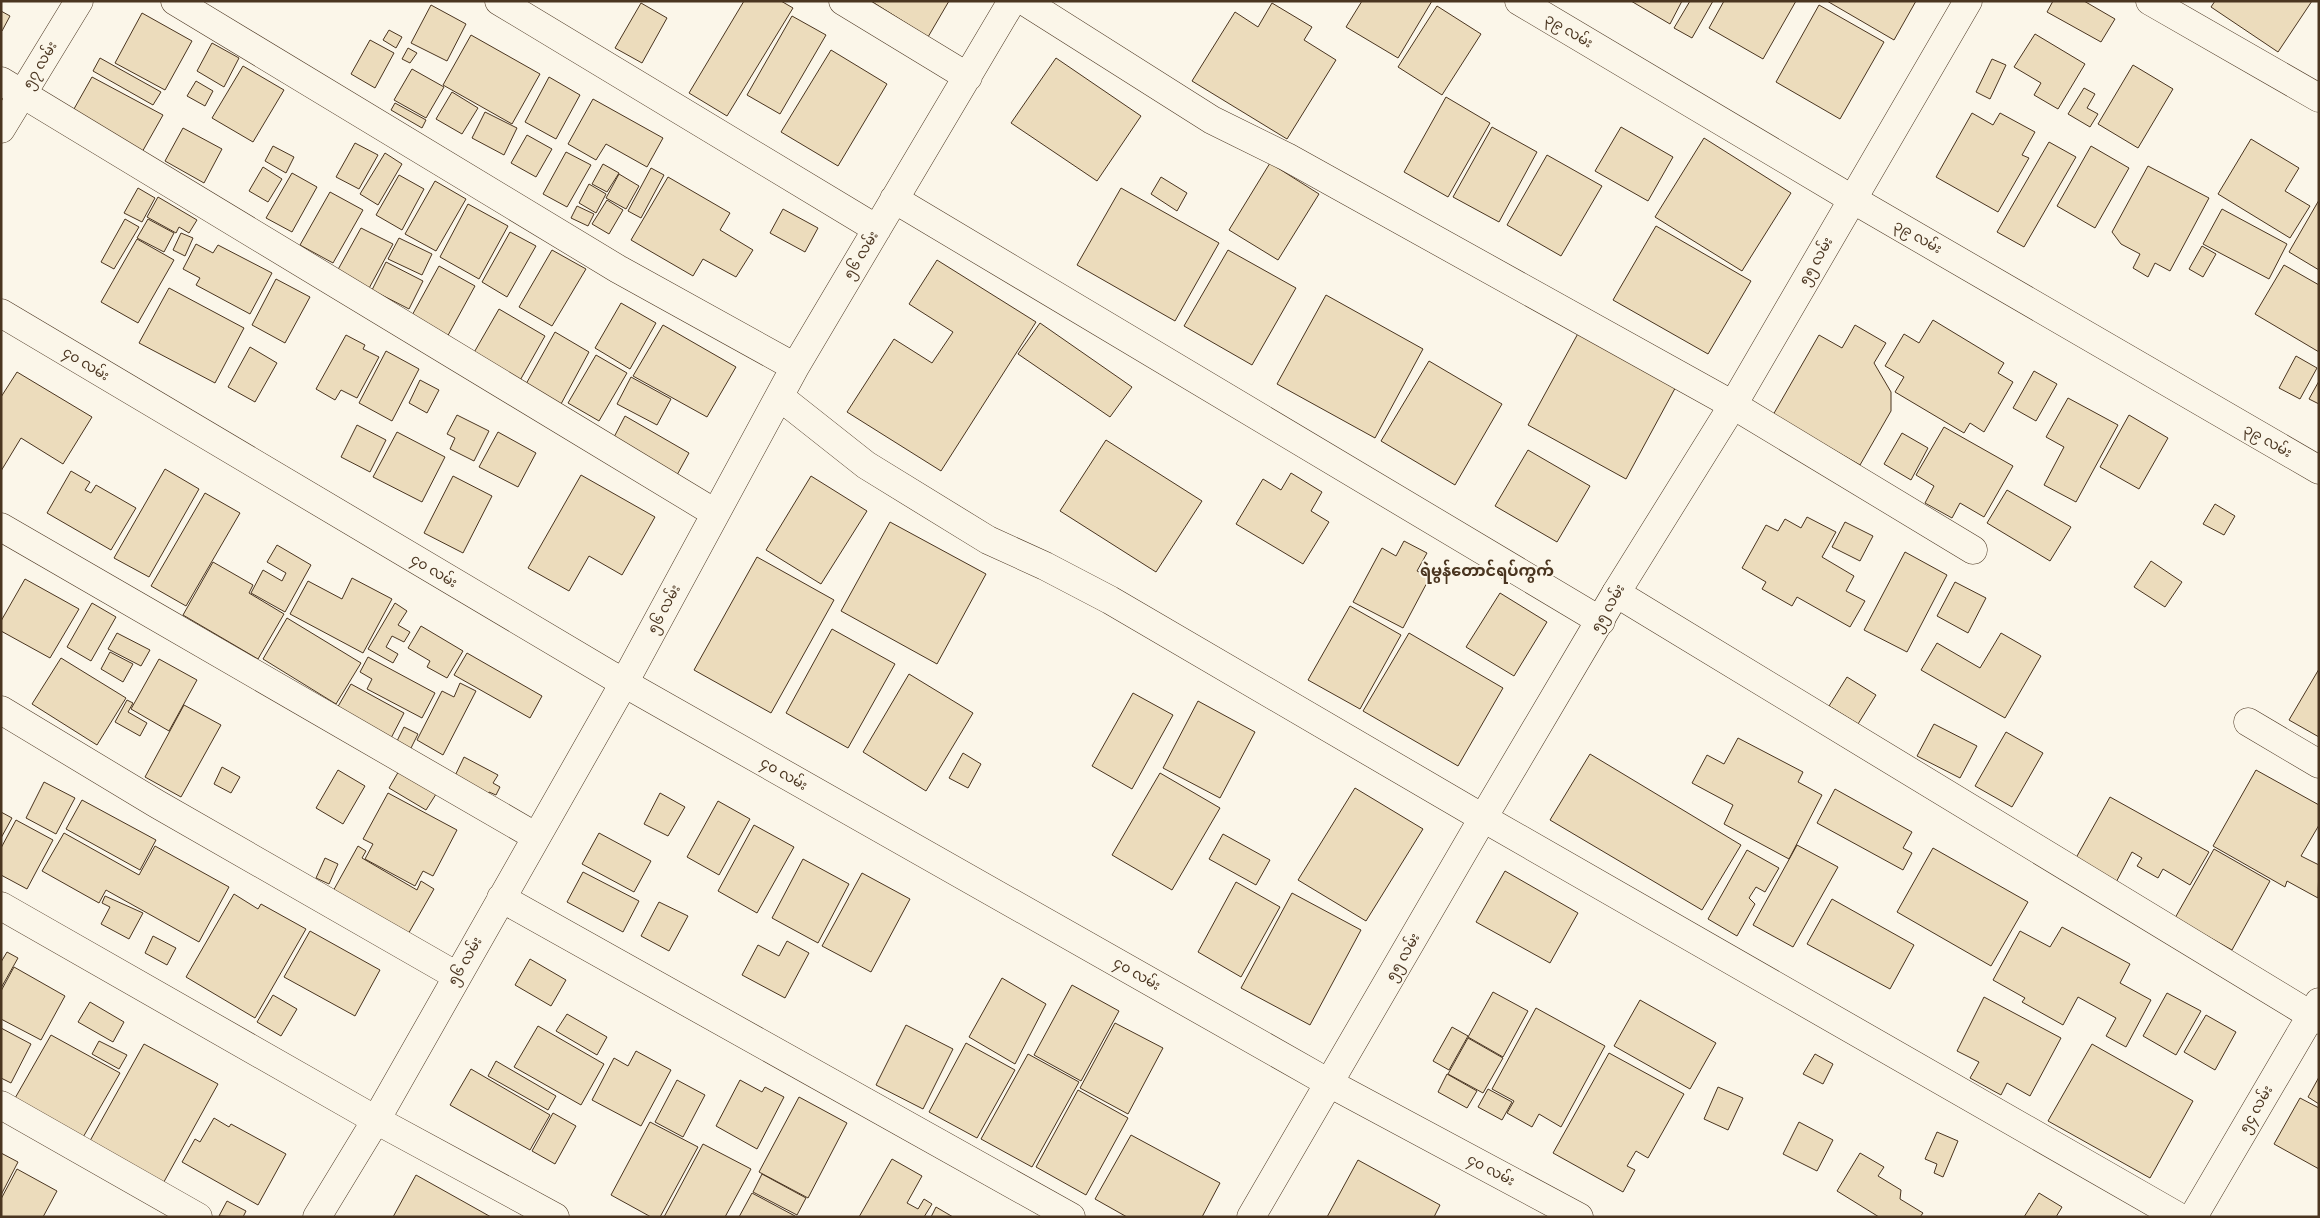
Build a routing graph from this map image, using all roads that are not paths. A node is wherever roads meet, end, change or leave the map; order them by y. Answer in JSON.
{"nodes":[{"id":1,"x":79,"y":1,"type":"edge"},
{"id":2,"x":175,"y":1,"type":"edge"},
{"id":3,"x":499,"y":1,"type":"edge"},
{"id":4,"x":843,"y":1,"type":"edge"},
{"id":5,"x":1012,"y":1,"type":"edge"},
{"id":6,"x":1024,"y":1,"type":"edge"},
{"id":7,"x":1519,"y":1,"type":"edge"},
{"id":8,"x":1968,"y":1,"type":"edge"},
{"id":9,"x":2150,"y":1,"type":"edge"},
{"id":10,"x":968,"y":76,"type":"junction"},
{"id":11,"x":12,"y":87,"type":"edge"},
{"id":12,"x":2319,"y":98,"type":"edge"},
{"id":13,"x":1,"y":129,"type":"edge"},
{"id":14,"x":894,"y":199,"type":"junction"},
{"id":15,"x":1852,"y":199,"type":"junction"},
{"id":16,"x":877,"y":229,"type":"junction"},
{"id":17,"x":1,"y":313,"type":"edge"},
{"id":18,"x":795,"y":367,"type":"junction"},
{"id":19,"x":780,"y":397,"type":"junction"},
{"id":20,"x":1733,"y":404,"type":"junction"},
{"id":21,"x":2319,"y":470,"type":"edge"},
{"id":22,"x":715,"y":513,"type":"junction"},
{"id":23,"x":1,"y":527,"type":"edge"},
{"id":24,"x":1973,"y":550,"type":"dead end"},
{"id":25,"x":1616,"y":593,"type":"junction"},
{"id":26,"x":1601,"y":621,"type":"junction"},
{"id":27,"x":624,"y":683,"type":"junction"},
{"id":28,"x":1,"y":710,"type":"edge"},
{"id":29,"x":2248,"y":722,"type":"dead end"},
{"id":30,"x":2319,"y":764,"type":"edge"},
{"id":31,"x":1483,"y":818,"type":"junction"},
{"id":32,"x":535,"y":836,"type":"junction"},
{"id":33,"x":501,"y":898,"type":"junction"},
{"id":34,"x":1,"y":906,"type":"edge"},
{"id":35,"x":457,"y":976,"type":"junction"},
{"id":36,"x":2316,"y":1013,"type":"edge"},
{"id":37,"x":1329,"y":1083,"type":"junction"},
{"id":38,"x":1,"y":1105,"type":"edge"},
{"id":39,"x":376,"y":1120,"type":"junction"},
{"id":40,"x":198,"y":1217,"type":"edge"},
{"id":41,"x":317,"y":1217,"type":"edge"},
{"id":42,"x":555,"y":1217,"type":"edge"},
{"id":43,"x":1071,"y":1217,"type":"edge"},
{"id":44,"x":1251,"y":1217,"type":"edge"},
{"id":45,"x":1579,"y":1217,"type":"edge"},
{"id":46,"x":2178,"y":1217,"type":"edge"},
{"id":47,"x":2193,"y":1217,"type":"edge"}],
"edges":[{"from":1,"to":11,"type":"street","name":"၅၇ လမ်း"},
{"from":2,"to":18,"type":"street"},
{"from":3,"to":16,"type":"street"},
{"from":4,"to":10,"type":"street"},
{"from":5,"to":10,"type":"street","name":"၅၆ လမ်း"},
{"from":6,"to":20,"type":"street"},
{"from":7,"to":15,"type":"street","name":"၃၉ လမ်း"},
{"from":8,"to":15,"type":"street","name":"၅၅ လမ်း"},
{"from":9,"to":12,"type":"street"},
{"from":10,"to":14,"type":"street","name":"၅၆ လမ်း"},
{"from":11,"to":13,"type":"street","name":"၅၇ လမ်း"},
{"from":11,"to":22,"type":"street"},
{"from":14,"to":16,"type":"street","name":"၅၆ လမ်း"},
{"from":14,"to":26,"type":"street"},
{"from":15,"to":20,"type":"street","name":"၅၅ လမ်း"},
{"from":15,"to":21,"type":"street","name":"၃၉ လမ်း"},
{"from":16,"to":18,"type":"street","name":"၅၆ လမ်း"},
{"from":17,"to":27,"type":"street","name":"၄၀ လမ်း"},
{"from":18,"to":19,"type":"street","name":"၅၆ လမ်း"},
{"from":19,"to":22,"type":"street","name":"၅၆ လမ်း"},
{"from":19,"to":31,"type":"street"},
{"from":20,"to":24,"type":"street"},
{"from":20,"to":25,"type":"street","name":"၅၅ လမ်း"},
{"from":22,"to":27,"type":"street","name":"၅၆ လမ်း"},
{"from":23,"to":32,"type":"street"},
{"from":25,"to":26,"type":"street","name":"၅၅ လမ်း"},
{"from":25,"to":36,"type":"street"},
{"from":26,"to":31,"type":"street","name":"၅၅ လမ်း"},
{"from":27,"to":32,"type":"street","name":"၅၆ လမ်း"},
{"from":27,"to":37,"type":"street","name":"၄၀ လမ်း"},
{"from":28,"to":35,"type":"street"},
{"from":29,"to":30,"type":"street"},
{"from":31,"to":37,"type":"street","name":"၅၅ လမ်း"},
{"from":31,"to":46,"type":"street"},
{"from":32,"to":33,"type":"street","name":"၅၆ လမ်း"},
{"from":33,"to":35,"type":"street","name":"၅၆ လမ်း"},
{"from":33,"to":43,"type":"street"},
{"from":34,"to":39,"type":"street"},
{"from":35,"to":39,"type":"street","name":"၅၆ လမ်း"},
{"from":36,"to":47,"type":"street","name":"၅၄ လမ်း"},
{"from":37,"to":44,"type":"street","name":"၅၅ လမ်း"},
{"from":37,"to":45,"type":"street","name":"၄၀ လမ်း"},
{"from":38,"to":40,"type":"street"},
{"from":39,"to":41,"type":"street","name":"၅၆ လမ်း"},
{"from":39,"to":42,"type":"street"}]}
